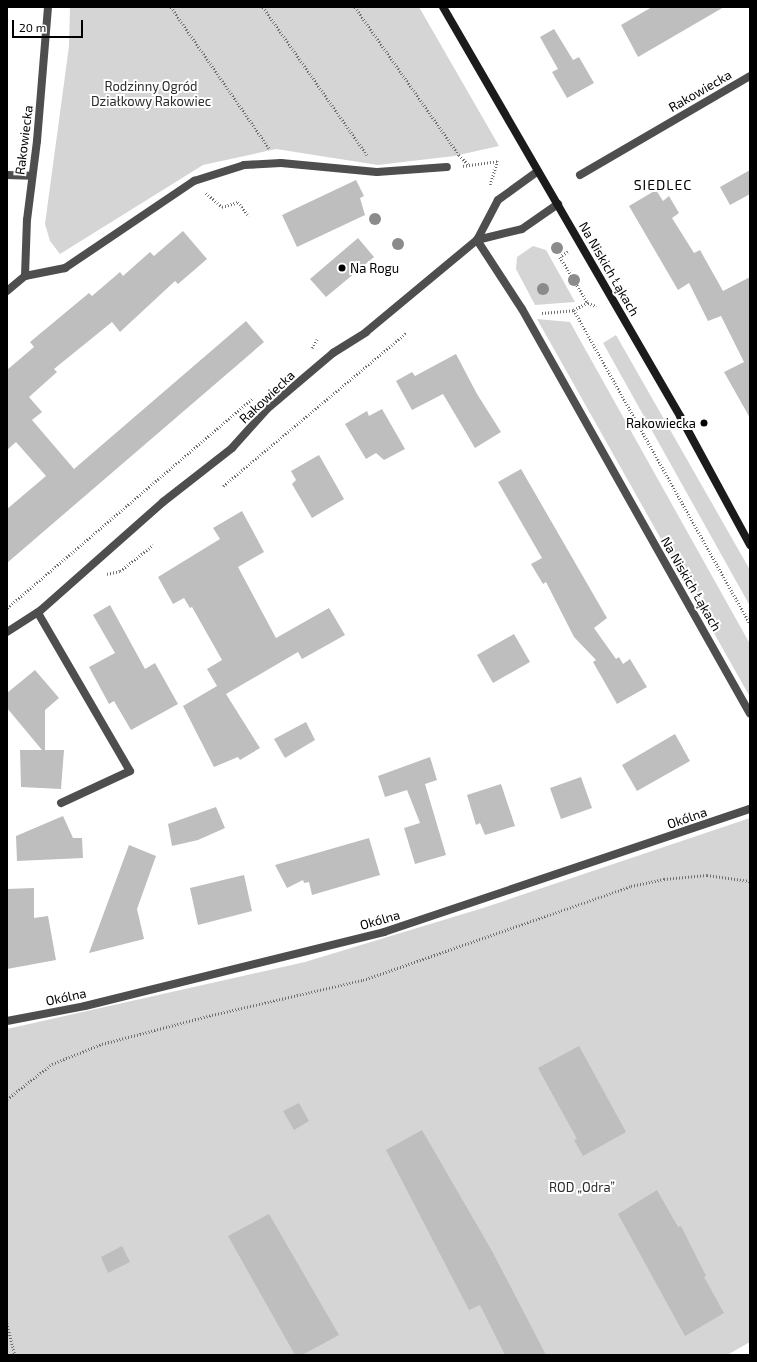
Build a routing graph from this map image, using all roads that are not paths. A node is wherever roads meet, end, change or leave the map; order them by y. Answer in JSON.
{"nodes":[{"id":1,"x":48,"y":7,"type":"edge"},
{"id":2,"x":443,"y":7,"type":"edge"},
{"id":3,"x":750,"y":76,"type":"edge"},
{"id":4,"x":447,"y":168,"type":"road end"},
{"id":5,"x":538,"y":171,"type":"junction"},
{"id":6,"x":7,"y":175,"type":"edge"},
{"id":7,"x":580,"y":175,"type":"dead end"},
{"id":8,"x":31,"y":176,"type":"junction"},
{"id":9,"x":558,"y":204,"type":"junction"},
{"id":10,"x":477,"y":240,"type":"junction"},
{"id":11,"x":25,"y":276,"type":"junction"},
{"id":12,"x":7,"y":291,"type":"edge"},
{"id":13,"x":750,"y":545,"type":"edge"},
{"id":14,"x":38,"y":613,"type":"junction"},
{"id":15,"x":7,"y":632,"type":"edge"},
{"id":16,"x":750,"y":713,"type":"edge"},
{"id":17,"x":61,"y":803,"type":"dead end"},
{"id":18,"x":750,"y":810,"type":"edge"},
{"id":19,"x":7,"y":1021,"type":"edge"}],
"edges":[{"from":1,"to":8,"type":"street","name":"Rakowiecka"},
{"from":2,"to":5,"type":"street","name":"Na Niskich Łąkach"},
{"from":3,"to":7,"type":"street","name":"Rakowiecka"},
{"from":4,"to":11,"type":"street"},
{"from":5,"to":9,"type":"street","name":"Na Niskich Łąkach"},
{"from":5,"to":10,"type":"street"},
{"from":6,"to":8,"type":"street"},
{"from":8,"to":11,"type":"street","name":"Rakowiecka"},
{"from":9,"to":10,"type":"street","name":"Rakowiecka"},
{"from":9,"to":13,"type":"street","name":"Na Niskich Łąkach"},
{"from":10,"to":14,"type":"street","name":"Rakowiecka"},
{"from":10,"to":16,"type":"street","name":"Na Niskich Łąkach"},
{"from":11,"to":12,"type":"street"},
{"from":14,"to":15,"type":"street","name":"Rakowiecka"},
{"from":14,"to":17,"type":"street"},
{"from":18,"to":19,"type":"street","name":"Okólna"}]}
